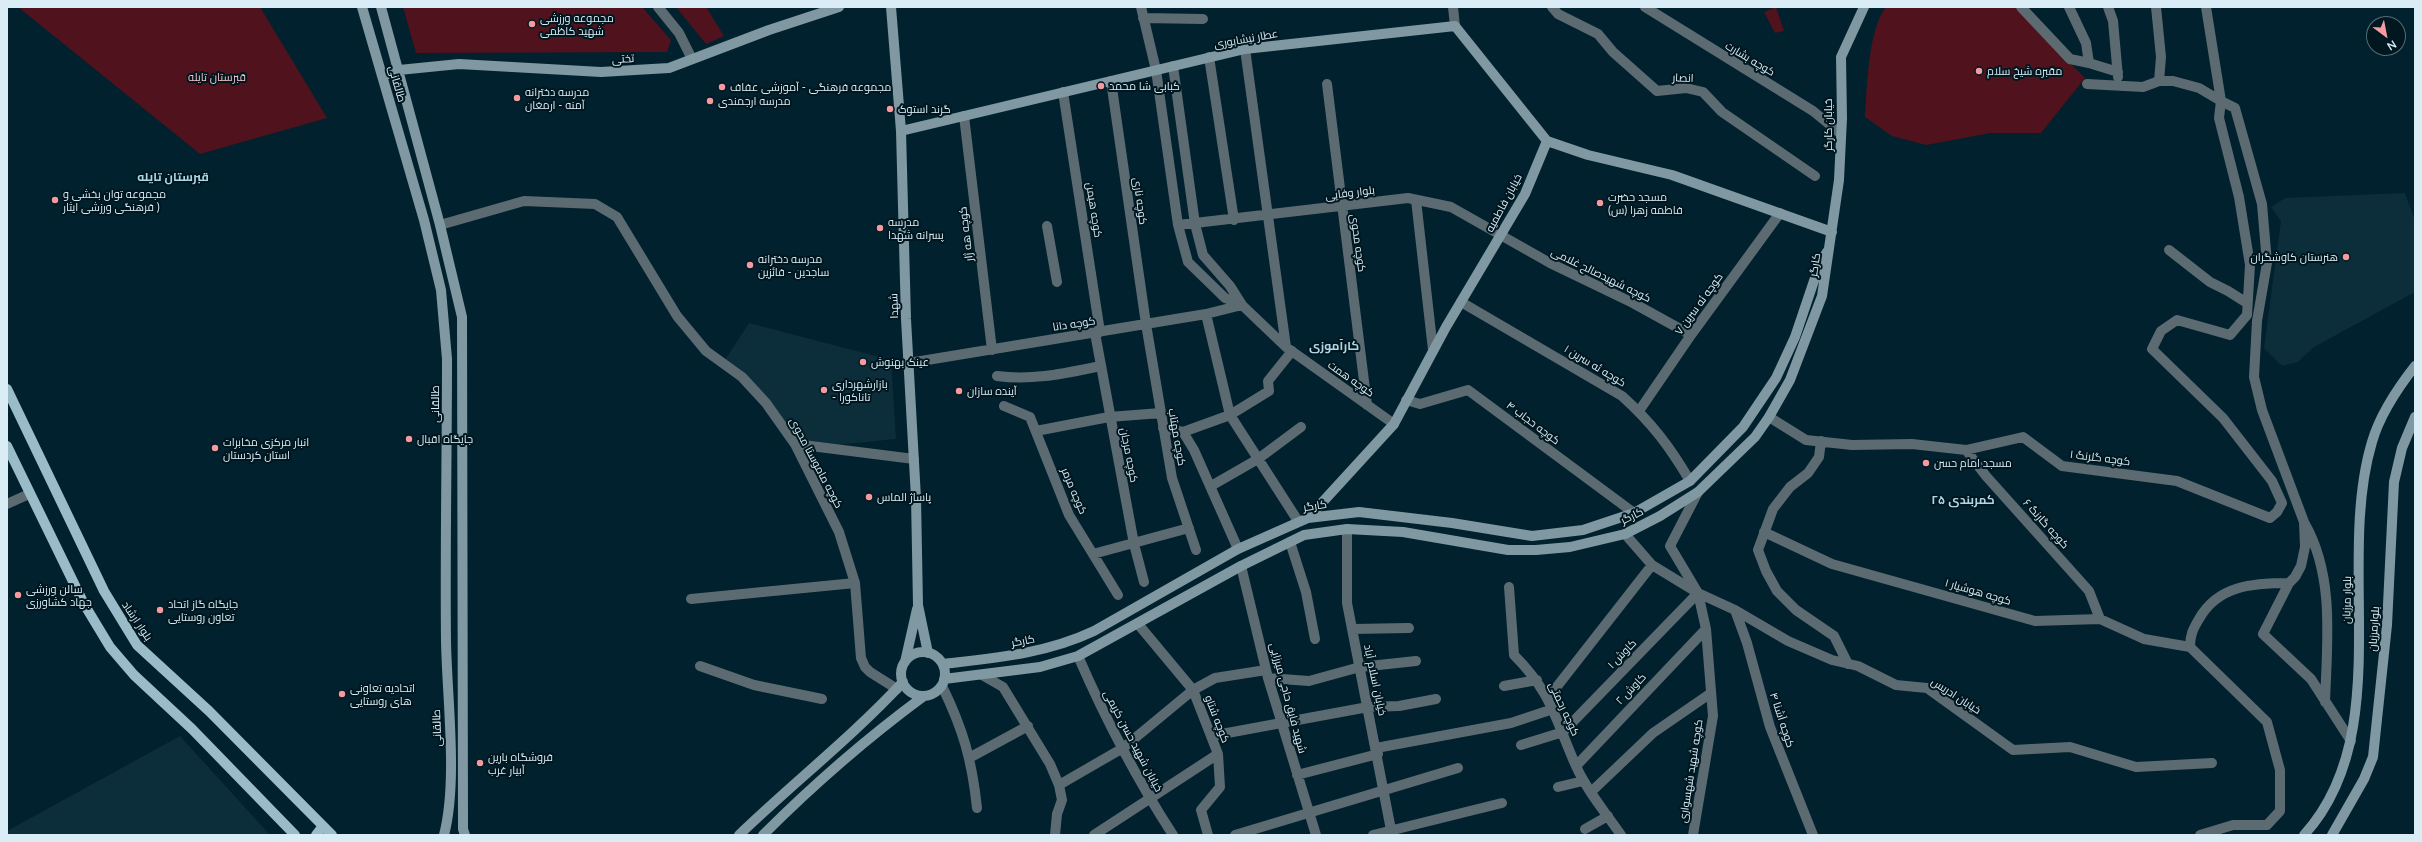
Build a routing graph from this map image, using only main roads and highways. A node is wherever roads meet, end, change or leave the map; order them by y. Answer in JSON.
{"nodes":[{"id":1,"x":362,"y":7,"type":"edge"},
{"id":2,"x":381,"y":7,"type":"edge"},
{"id":3,"x":839,"y":7,"type":"edge"},
{"id":4,"x":891,"y":7,"type":"edge"},
{"id":5,"x":1864,"y":7,"type":"edge"},
{"id":6,"x":399,"y":70,"type":"junction"},
{"id":7,"x":382,"y":76,"type":"junction"},
{"id":8,"x":901,"y":131,"type":"junction"},
{"id":9,"x":1547,"y":141,"type":"junction"},
{"id":10,"x":1832,"y":232,"type":"junction"},
{"id":11,"x":1830,"y":247,"type":"junction"},
{"id":12,"x":2415,"y":366,"type":"edge"},
{"id":13,"x":7,"y":389,"type":"edge"},
{"id":14,"x":2415,"y":417,"type":"edge"},
{"id":15,"x":7,"y":446,"type":"edge"},
{"id":16,"x":1303,"y":519,"type":"junction"},
{"id":17,"x":1238,"y":549,"type":"junction"},
{"id":18,"x":1241,"y":566,"type":"junction"},
{"id":19,"x":918,"y":605,"type":"junction"},
{"id":20,"x":928,"y":653,"type":"junction"},
{"id":21,"x":905,"y":662,"type":"junction"},
{"id":22,"x":943,"y":664,"type":"junction"},
{"id":23,"x":447,"y":680,"type":"junction"},
{"id":24,"x":463,"y":681,"type":"junction"},
{"id":25,"x":943,"y":682,"type":"junction"},
{"id":26,"x":900,"y":685,"type":"junction"},
{"id":27,"x":924,"y":696,"type":"junction"},
{"id":28,"x":323,"y":826,"type":"junction"},
{"id":29,"x":295,"y":835,"type":"edge"},
{"id":30,"x":316,"y":835,"type":"edge"},
{"id":31,"x":332,"y":835,"type":"edge"},
{"id":32,"x":444,"y":835,"type":"edge"},
{"id":33,"x":465,"y":835,"type":"edge"},
{"id":34,"x":739,"y":835,"type":"edge"},
{"id":35,"x":763,"y":835,"type":"edge"},
{"id":36,"x":2304,"y":835,"type":"edge"},
{"id":37,"x":2332,"y":835,"type":"edge"}],
"edges":[{"from":1,"to":7,"type":"main road","name":"طالقانی"},
{"from":2,"to":6,"type":"main road","name":"طالقانی"},
{"from":3,"to":6,"type":"main road","name":"تختی"},
{"from":4,"to":8,"type":"main road","name":"شهدا"},
{"from":5,"to":10,"type":"main road","name":"خیابان کارگر"},
{"from":6,"to":7,"type":"main road","name":"تختی"},
{"from":6,"to":24,"type":"main road","name":"طالقانی"},
{"from":7,"to":23,"type":"main road","name":"طالقانی"},
{"from":8,"to":9,"type":"main road","name":"عطار نیشابوری"},
{"from":8,"to":19,"type":"main road","name":"شهدا"},
{"from":9,"to":10,"type":"main road"},
{"from":9,"to":16,"type":"main road","name":"خیابان فاطمیه"},
{"from":10,"to":11,"type":"main road","name":"خیابان کارگر"},
{"from":11,"to":16,"type":"main road","name":"کارگر"},
{"from":11,"to":18,"type":"main road","name":"کارگر"},
{"from":12,"to":36,"type":"main road","name":"بلوار مرزبان"},
{"from":13,"to":28,"type":"main road","name":"بلوار ارشاد"},
{"from":14,"to":37,"type":"main road","name":"بلوارمرزبان"},
{"from":15,"to":29,"type":"main road"},
{"from":16,"to":17,"type":"main road","name":"کارگر"},
{"from":17,"to":18,"type":"main road"},
{"from":17,"to":22,"type":"main road","name":"کارگر"},
{"from":18,"to":25,"type":"main road","name":"کارگر"},
{"from":19,"to":20,"type":"main road"},
{"from":19,"to":21,"type":"main road"},
{"from":20,"to":21,"type":"main road"},
{"from":20,"to":22,"type":"main road"},
{"from":21,"to":26,"type":"main road"},
{"from":22,"to":25,"type":"main road"},
{"from":23,"to":24,"type":"main road"},
{"from":23,"to":32,"type":"main road","name":"طالقانی"},
{"from":24,"to":33,"type":"main road","name":"طالقانی"},
{"from":25,"to":27,"type":"main road"},
{"from":26,"to":27,"type":"main road"},
{"from":26,"to":34,"type":"main road"},
{"from":27,"to":35,"type":"main road"},
{"from":28,"to":30,"type":"main road"},
{"from":28,"to":31,"type":"main road","name":"بلوار ارشاد"}]}
